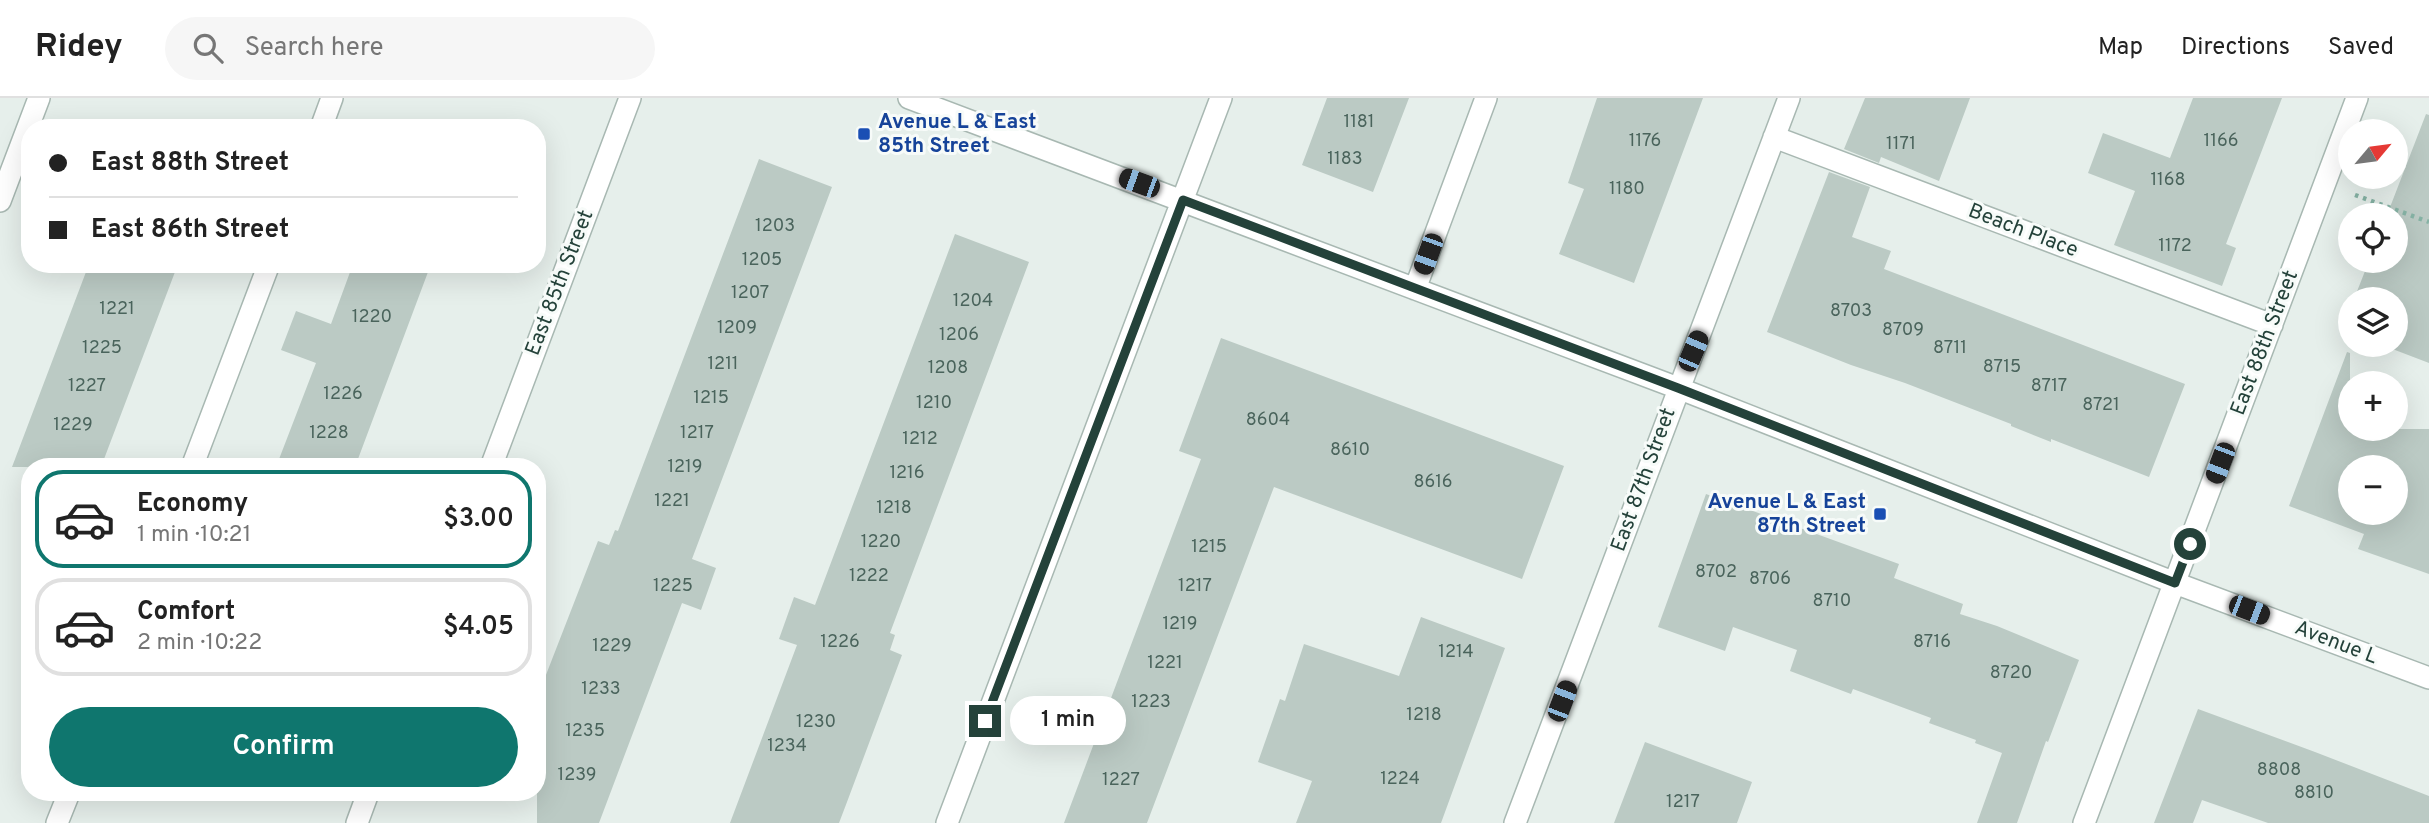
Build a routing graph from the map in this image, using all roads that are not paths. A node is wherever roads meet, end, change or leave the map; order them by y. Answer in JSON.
{"nodes":[{"id":1,"x":39,"y":98,"type":"edge"},
{"id":2,"x":332,"y":98,"type":"edge"},
{"id":3,"x":630,"y":98,"type":"edge"},
{"id":4,"x":909,"y":98,"type":"edge"},
{"id":5,"x":1221,"y":98,"type":"edge"},
{"id":6,"x":1486,"y":98,"type":"edge"},
{"id":7,"x":1789,"y":98,"type":"edge"},
{"id":8,"x":2357,"y":98,"type":"edge"},
{"id":9,"x":941,"y":104,"type":"edge"},
{"id":10,"x":31,"y":119,"type":"edge"},
{"id":11,"x":324,"y":119,"type":"edge"},
{"id":12,"x":1774,"y":137,"type":"junction"},
{"id":13,"x":21,"y":146,"type":"edge"},
{"id":14,"x":1183,"y":200,"type":"junction"},
{"id":15,"x":0,"y":201,"type":"edge"},
{"id":16,"x":266,"y":273,"type":"edge"},
{"id":17,"x":1415,"y":289,"type":"junction"},
{"id":18,"x":2272,"y":325,"type":"junction"},
{"id":19,"x":1678,"y":388,"type":"junction"},
{"id":20,"x":195,"y":458,"type":"edge"},
{"id":21,"x":494,"y":458,"type":"edge"},
{"id":22,"x":2175,"y":583,"type":"junction"},
{"id":23,"x":2429,"y":678,"type":"edge"},
{"id":24,"x":66,"y":801,"type":"edge"},
{"id":25,"x":365,"y":801,"type":"edge"},
{"id":26,"x":57,"y":823,"type":"edge"},
{"id":27,"x":357,"y":823,"type":"edge"},
{"id":28,"x":947,"y":823,"type":"edge"},
{"id":29,"x":1515,"y":823,"type":"edge"},
{"id":30,"x":2084,"y":823,"type":"edge"}],
"edges":[{"from":1,"to":10,"type":"street"},
{"from":2,"to":11,"type":"street"},
{"from":3,"to":21,"type":"street","name":"East 85th Street"},
{"from":4,"to":9,"type":"street","name":"Avenue L"},
{"from":5,"to":14,"type":"street"},
{"from":6,"to":17,"type":"street"},
{"from":7,"to":12,"type":"street","name":"East 87th Street"},
{"from":8,"to":18,"type":"street","name":"East 88th Street"},
{"from":9,"to":14,"type":"street","name":"Avenue L"},
{"from":12,"to":18,"type":"street","name":"Beach Place"},
{"from":12,"to":19,"type":"street","name":"East 87th Street"},
{"from":13,"to":15,"type":"street"},
{"from":14,"to":17,"type":"street","name":"Avenue L"},
{"from":14,"to":28,"type":"street"},
{"from":16,"to":20,"type":"street"},
{"from":17,"to":19,"type":"street","name":"Avenue L"},
{"from":18,"to":22,"type":"street","name":"East 88th Street"},
{"from":19,"to":22,"type":"street","name":"Avenue L"},
{"from":19,"to":29,"type":"street","name":"East 87th Street"},
{"from":22,"to":23,"type":"street","name":"Avenue L"},
{"from":22,"to":30,"type":"street","name":"East 88th Street"},
{"from":24,"to":26,"type":"street"},
{"from":25,"to":27,"type":"street"}]}
